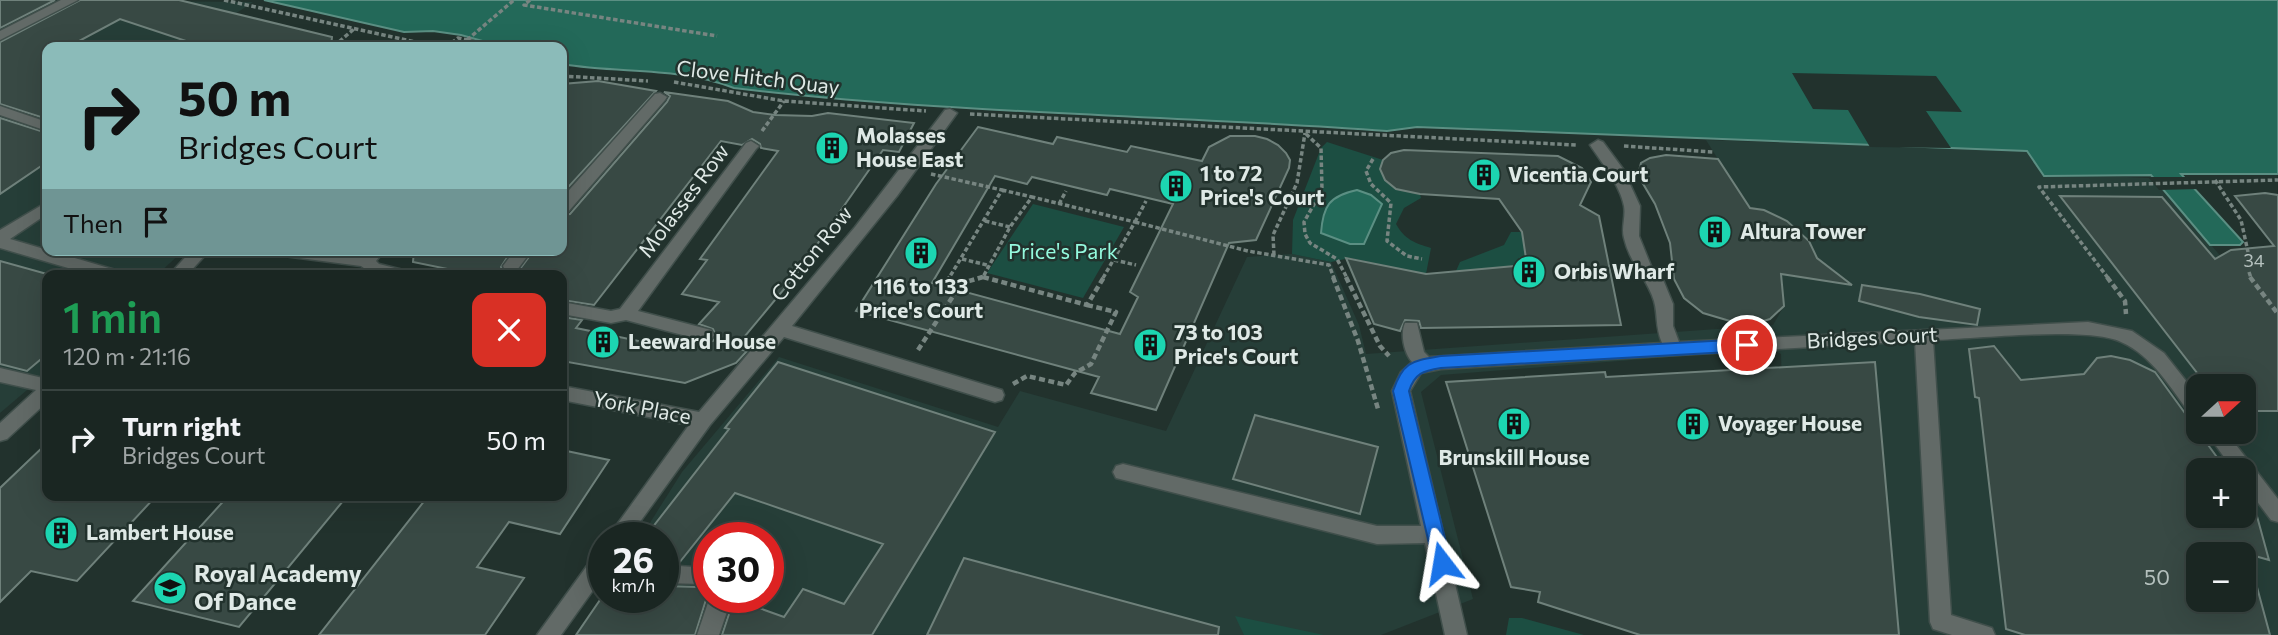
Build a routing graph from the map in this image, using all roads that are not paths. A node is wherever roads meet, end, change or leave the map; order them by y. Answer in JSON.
{"nodes":[{"id":1,"x":71,"y":0,"type":"edge"},
{"id":2,"x":0,"y":36,"type":"edge"},
{"id":3,"x":659,"y":89,"type":"road end"},
{"id":4,"x":0,"y":110,"type":"edge"},
{"id":5,"x":950,"y":113,"type":"road end"},
{"id":6,"x":42,"y":125,"type":"edge"},
{"id":7,"x":1598,"y":145,"type":"road end"},
{"id":8,"x":751,"y":146,"type":"road end"},
{"id":9,"x":567,"y":202,"type":"edge"},
{"id":10,"x":42,"y":210,"type":"edge"},
{"id":11,"x":0,"y":240,"type":"edge"},
{"id":12,"x":42,"y":253,"type":"edge"},
{"id":13,"x":52,"y":256,"type":"edge"},
{"id":14,"x":196,"y":256,"type":"edge"},
{"id":15,"x":337,"y":256,"type":"edge"},
{"id":16,"x":519,"y":256,"type":"edge"},
{"id":17,"x":373,"y":260,"type":"edge"},
{"id":18,"x":511,"y":266,"type":"dead end"},
{"id":19,"x":97,"y":270,"type":"edge"},
{"id":20,"x":182,"y":270,"type":"edge"},
{"id":21,"x":392,"y":270,"type":"edge"},
{"id":22,"x":567,"y":309,"type":"edge"},
{"id":23,"x":618,"y":316,"type":"junction"},
{"id":24,"x":1411,"y":328,"type":"dead end"},
{"id":25,"x":780,"y":329,"type":"junction"},
{"id":26,"x":1924,"y":334,"type":"junction"},
{"id":27,"x":705,"y":335,"type":"dead end"},
{"id":28,"x":1673,"y":349,"type":"junction"},
{"id":29,"x":1425,"y":365,"type":"junction"},
{"id":30,"x":1,"y":376,"type":"edge"},
{"id":31,"x":42,"y":385,"type":"edge"},
{"id":32,"x":567,"y":394,"type":"edge"},
{"id":33,"x":2186,"y":394,"type":"edge"},
{"id":34,"x":995,"y":395,"type":"road end"},
{"id":35,"x":42,"y":396,"type":"edge"},
{"id":36,"x":703,"y":420,"type":"junction"},
{"id":37,"x":0,"y":434,"type":"edge"},
{"id":38,"x":2224,"y":444,"type":"edge"},
{"id":39,"x":1123,"y":472,"type":"dead end"},
{"id":40,"x":2278,"y":514,"type":"edge"},
{"id":41,"x":629,"y":522,"type":"edge"},
{"id":42,"x":1434,"y":534,"type":"junction"},
{"id":43,"x":588,"y":582,"type":"edge"},
{"id":44,"x":716,"y":613,"type":"edge"},
{"id":45,"x":548,"y":635,"type":"edge"},
{"id":46,"x":708,"y":635,"type":"edge"},
{"id":47,"x":1456,"y":635,"type":"edge"},
{"id":48,"x":1984,"y":635,"type":"edge"}],
"edges":[{"from":1,"to":2,"type":"street"},
{"from":3,"to":9,"type":"street"},
{"from":4,"to":6,"type":"street"},
{"from":5,"to":25,"type":"street","name":"Cotton Row"},
{"from":7,"to":28,"type":"street"},
{"from":8,"to":23,"type":"street","name":"Molasses Row"},
{"from":10,"to":11,"type":"street"},
{"from":11,"to":12,"type":"street"},
{"from":13,"to":19,"type":"street"},
{"from":14,"to":20,"type":"street"},
{"from":15,"to":17,"type":"street"},
{"from":16,"to":18,"type":"street"},
{"from":17,"to":21,"type":"street"},
{"from":22,"to":23,"type":"street"},
{"from":23,"to":27,"type":"street"},
{"from":24,"to":29,"type":"street"},
{"from":25,"to":34,"type":"street"},
{"from":25,"to":36,"type":"street","name":"Cotton Row"},
{"from":26,"to":28,"type":"street","name":"Bridges Court"},
{"from":26,"to":33,"type":"street","name":"Bridges Court"},
{"from":26,"to":48,"type":"street"},
{"from":28,"to":29,"type":"street","name":"Bridges Court"},
{"from":29,"to":42,"type":"street"},
{"from":30,"to":31,"type":"street"},
{"from":32,"to":36,"type":"street","name":"York Place"},
{"from":35,"to":37,"type":"street"},
{"from":36,"to":41,"type":"street","name":"York Place"},
{"from":38,"to":40,"type":"street"},
{"from":39,"to":42,"type":"street"},
{"from":42,"to":47,"type":"street"},
{"from":43,"to":45,"type":"street"},
{"from":44,"to":46,"type":"street"}]}
